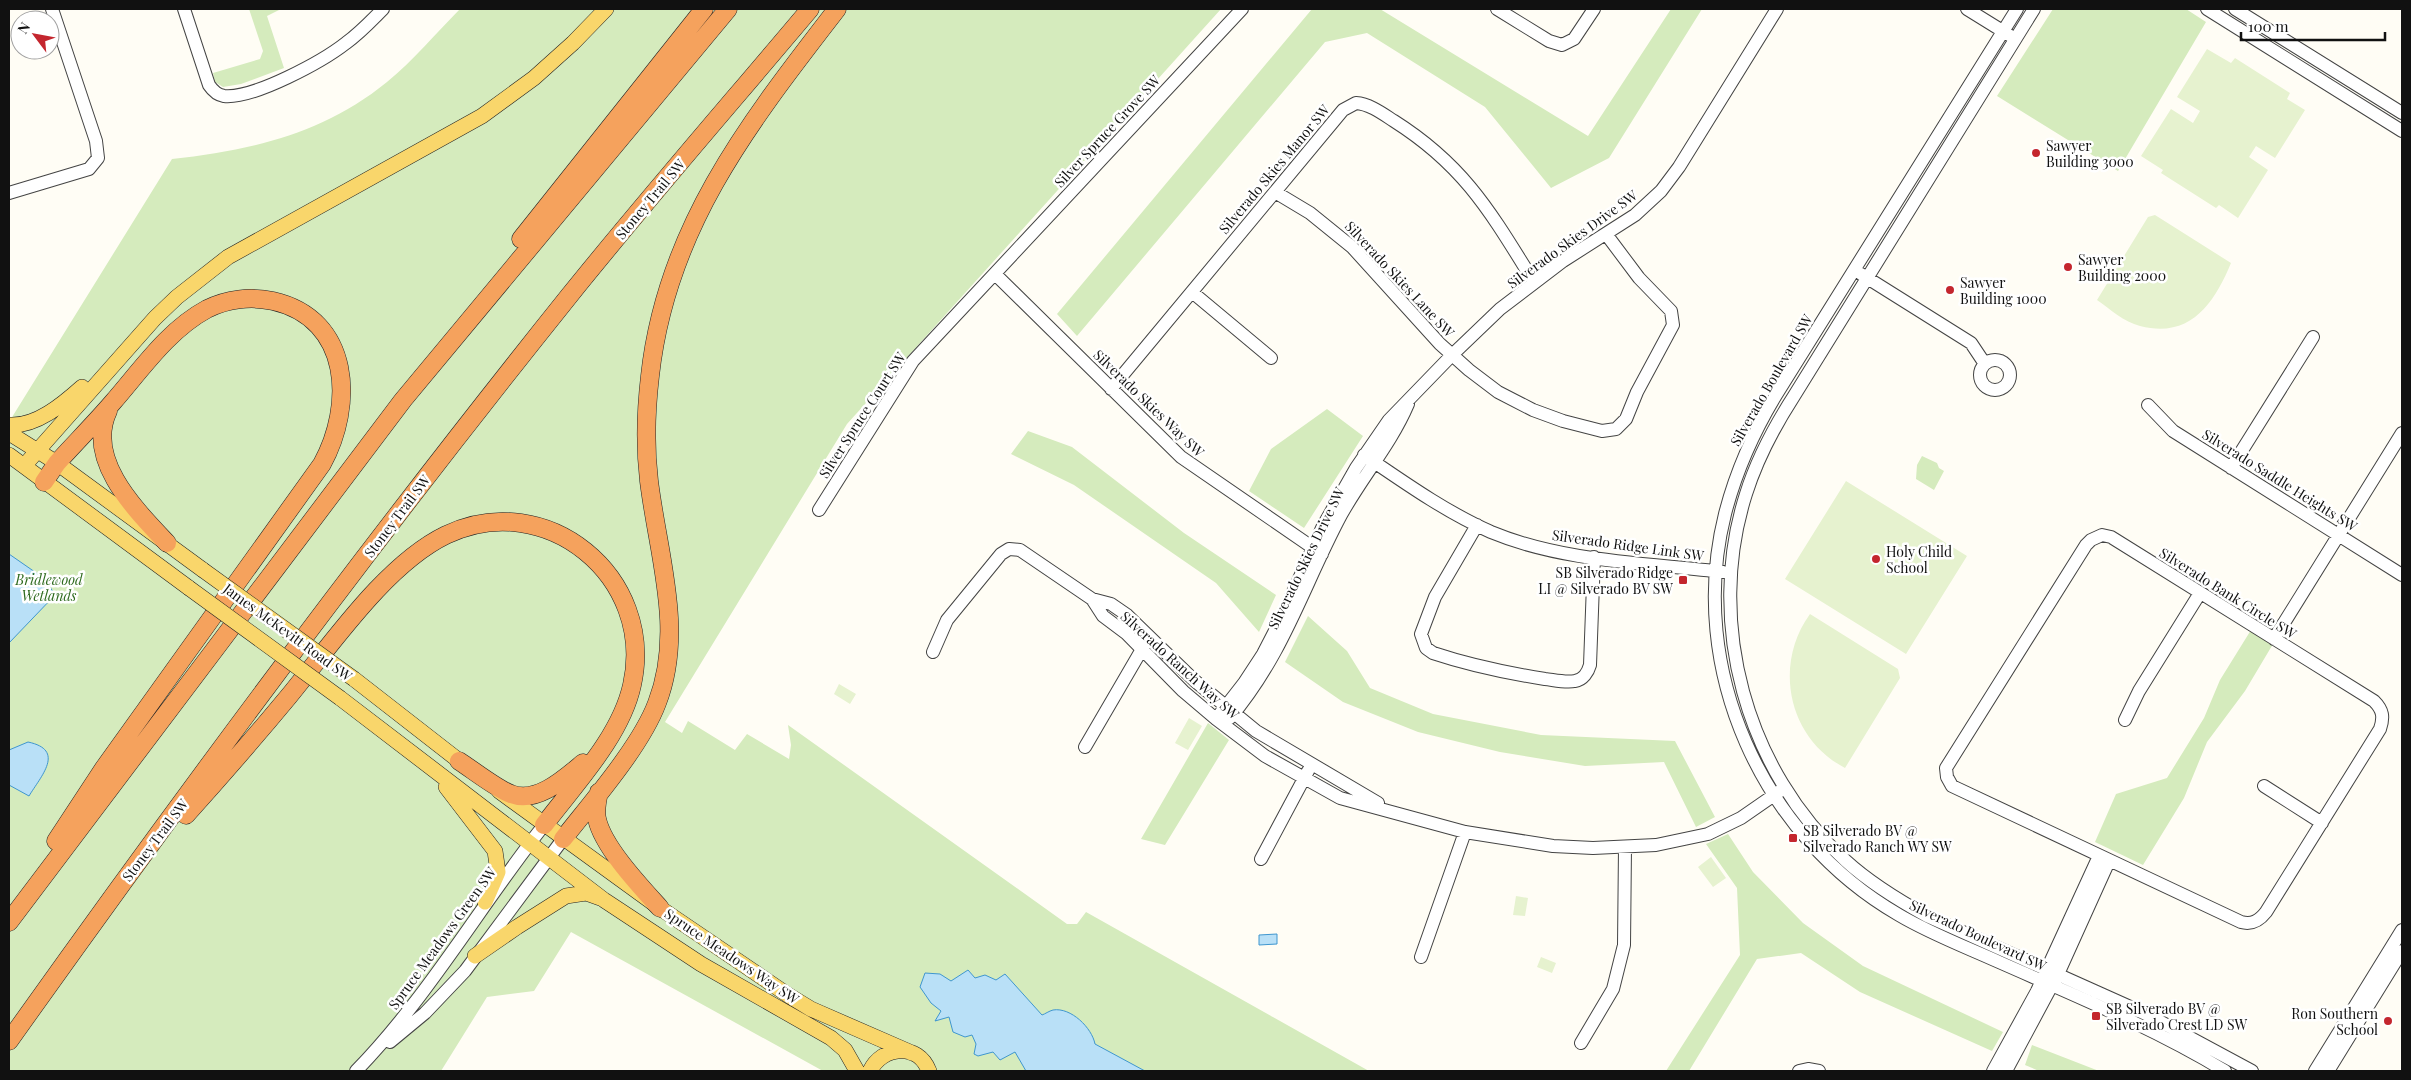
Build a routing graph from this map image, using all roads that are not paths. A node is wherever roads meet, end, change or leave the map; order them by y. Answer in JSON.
{"nodes":[{"id":1,"x":52,"y":9,"type":"edge"},
{"id":2,"x":184,"y":9,"type":"edge"},
{"id":3,"x":383,"y":9,"type":"edge"},
{"id":4,"x":606,"y":9,"type":"edge"},
{"id":5,"x":704,"y":9,"type":"edge"},
{"id":6,"x":728,"y":9,"type":"edge"},
{"id":7,"x":810,"y":9,"type":"edge"},
{"id":8,"x":837,"y":9,"type":"edge"},
{"id":9,"x":1242,"y":9,"type":"edge"},
{"id":10,"x":1497,"y":9,"type":"edge"},
{"id":11,"x":1594,"y":9,"type":"edge"},
{"id":12,"x":1777,"y":9,"type":"edge"},
{"id":13,"x":1967,"y":9,"type":"edge"},
{"id":14,"x":2017,"y":9,"type":"edge"},
{"id":15,"x":2034,"y":9,"type":"edge"},
{"id":16,"x":2207,"y":9,"type":"edge"},
{"id":17,"x":2235,"y":9,"type":"edge"},
{"id":18,"x":2003,"y":31,"type":"junction"},
{"id":19,"x":2016,"y":39,"type":"junction"},
{"id":20,"x":2377,"y":98,"type":"junction"},
{"id":21,"x":2369,"y":110,"type":"junction"},
{"id":22,"x":2402,"y":114,"type":"edge"},
{"id":23,"x":2402,"y":131,"type":"edge"},
{"id":24,"x":1915,"y":173,"type":"junction"},
{"id":25,"x":1928,"y":181,"type":"junction"},
{"id":26,"x":1276,"y":192,"type":"junction"},
{"id":27,"x":9,"y":193,"type":"edge"},
{"id":28,"x":1606,"y":234,"type":"junction"},
{"id":29,"x":1854,"y":270,"type":"junction"},
{"id":30,"x":995,"y":274,"type":"junction"},
{"id":31,"x":1867,"y":278,"type":"junction"},
{"id":32,"x":1534,"y":282,"type":"junction"},
{"id":33,"x":1192,"y":292,"type":"junction"},
{"id":34,"x":156,"y":318,"type":"junction"},
{"id":35,"x":2313,"y":337,"type":"dead end"},
{"id":36,"x":1451,"y":356,"type":"junction"},
{"id":37,"x":1271,"y":358,"type":"dead end"},
{"id":38,"x":1985,"y":364,"type":"dead end"},
{"id":39,"x":1111,"y":389,"type":"junction"},
{"id":40,"x":403,"y":400,"type":"junction"},
{"id":41,"x":112,"y":403,"type":"junction"},
{"id":42,"x":2148,"y":405,"type":"dead end"},
{"id":43,"x":9,"y":425,"type":"edge"},
{"id":44,"x":9,"y":433,"type":"edge"},
{"id":45,"x":2402,"y":433,"type":"edge"},
{"id":46,"x":37,"y":450,"type":"junction"},
{"id":47,"x":9,"y":455,"type":"edge"},
{"id":48,"x":1369,"y":458,"type":"junction"},
{"id":49,"x":57,"y":463,"type":"junction"},
{"id":50,"x":24,"y":466,"type":"junction"},
{"id":51,"x":2231,"y":468,"type":"junction"},
{"id":52,"x":44,"y":482,"type":"junction"},
{"id":53,"x":819,"y":510,"type":"dead end"},
{"id":54,"x":1477,"y":525,"type":"junction"},
{"id":55,"x":2339,"y":535,"type":"junction"},
{"id":56,"x":167,"y":543,"type":"junction"},
{"id":57,"x":1317,"y":551,"type":"junction"},
{"id":58,"x":1594,"y":557,"type":"junction"},
{"id":59,"x":1716,"y":572,"type":"junction"},
{"id":60,"x":1731,"y":573,"type":"junction"},
{"id":61,"x":2402,"y":574,"type":"edge"},
{"id":62,"x":2200,"y":593,"type":"junction"},
{"id":63,"x":1092,"y":599,"type":"junction"},
{"id":64,"x":1150,"y":636,"type":"junction"},
{"id":65,"x":2274,"y":639,"type":"junction"},
{"id":66,"x":1142,"y":650,"type":"junction"},
{"id":67,"x":933,"y":652,"type":"dead end"},
{"id":68,"x":1230,"y":710,"type":"junction"},
{"id":69,"x":2125,"y":720,"type":"dead end"},
{"id":70,"x":1220,"y":722,"type":"junction"},
{"id":71,"x":604,"y":745,"type":"junction"},
{"id":72,"x":1085,"y":747,"type":"dead end"},
{"id":73,"x":458,"y":761,"type":"junction"},
{"id":74,"x":426,"y":765,"type":"junction"},
{"id":75,"x":1312,"y":765,"type":"junction"},
{"id":76,"x":1304,"y":779,"type":"junction"},
{"id":77,"x":2264,"y":786,"type":"dead end"},
{"id":78,"x":599,"y":792,"type":"junction"},
{"id":79,"x":1779,"y":792,"type":"junction"},
{"id":80,"x":1389,"y":810,"type":"junction"},
{"id":81,"x":2322,"y":823,"type":"junction"},
{"id":82,"x":544,"y":825,"type":"junction"},
{"id":83,"x":1465,"y":832,"type":"junction"},
{"id":84,"x":562,"y":839,"type":"junction"},
{"id":85,"x":531,"y":842,"type":"junction"},
{"id":86,"x":1624,"y":847,"type":"junction"},
{"id":87,"x":549,"y":856,"type":"junction"},
{"id":88,"x":2104,"y":858,"type":"junction"},
{"id":89,"x":1261,"y":859,"type":"dead end"},
{"id":90,"x":604,"y":900,"type":"junction"},
{"id":91,"x":485,"y":902,"type":"junction"},
{"id":92,"x":660,"y":908,"type":"junction"},
{"id":93,"x":103,"y":910,"type":"junction"},
{"id":94,"x":9,"y":912,"type":"edge"},
{"id":95,"x":9,"y":922,"type":"edge"},
{"id":96,"x":2402,"y":930,"type":"edge"},
{"id":97,"x":2402,"y":951,"type":"edge"},
{"id":98,"x":475,"y":956,"type":"junction"},
{"id":99,"x":1421,"y":957,"type":"dead end"},
{"id":100,"x":2050,"y":977,"type":"junction"},
{"id":101,"x":9,"y":1041,"type":"edge"},
{"id":102,"x":1581,"y":1043,"type":"dead end"},
{"id":103,"x":912,"y":1053,"type":"junction"},
{"id":104,"x":358,"y":1068,"type":"edge"},
{"id":105,"x":929,"y":1070,"type":"edge"},
{"id":106,"x":857,"y":1071,"type":"edge"},
{"id":107,"x":870,"y":1071,"type":"edge"},
{"id":108,"x":1799,"y":1071,"type":"edge"},
{"id":109,"x":1819,"y":1071,"type":"edge"},
{"id":110,"x":1993,"y":1071,"type":"edge"},
{"id":111,"x":2006,"y":1071,"type":"edge"},
{"id":112,"x":2225,"y":1071,"type":"edge"},
{"id":113,"x":2252,"y":1071,"type":"edge"},
{"id":114,"x":2315,"y":1071,"type":"edge"},
{"id":115,"x":2328,"y":1071,"type":"edge"}],
"edges":[{"from":1,"to":27,"type":"street"},
{"from":2,"to":3,"type":"street"},
{"from":4,"to":34,"type":"main road"},
{"from":5,"to":40,"type":"highway"},
{"from":6,"to":40,"type":"highway"},
{"from":7,"to":93,"type":"highway","name":"Stoney Trail SW"},
{"from":8,"to":78,"type":"highway"},
{"from":9,"to":30,"type":"street","name":"Silver Spruce Grove SW"},
{"from":10,"to":11,"type":"street"},
{"from":12,"to":28,"type":"street","name":"Silverado Skies Drive SW"},
{"from":13,"to":18,"type":"street"},
{"from":14,"to":18,"type":"street","name":"Silverado Boulevard SW"},
{"from":15,"to":19,"type":"street","name":"Silverado Boulevard SW"},
{"from":16,"to":21,"type":"street"},
{"from":17,"to":20,"type":"street"},
{"from":18,"to":19,"type":"street"},
{"from":18,"to":24,"type":"street","name":"Silverado Boulevard SW"},
{"from":19,"to":25,"type":"street","name":"Silverado Boulevard SW"},
{"from":20,"to":21,"type":"street"},
{"from":20,"to":22,"type":"street"},
{"from":21,"to":23,"type":"street"},
{"from":24,"to":25,"type":"street"},
{"from":24,"to":29,"type":"street","name":"Silverado Boulevard SW"},
{"from":25,"to":31,"type":"street","name":"Silverado Boulevard SW"},
{"from":26,"to":32,"type":"street","name":"Silverado Skies Manor SW"},
{"from":26,"to":33,"type":"street","name":"Silverado Skies Manor SW"},
{"from":26,"to":36,"type":"street","name":"Silverado Skies Lane SW"},
{"from":28,"to":32,"type":"street","name":"Silverado Skies Drive SW"},
{"from":28,"to":36,"type":"street","name":"Silverado Skies Lane SW"},
{"from":29,"to":31,"type":"street"},
{"from":29,"to":59,"type":"street","name":"Silverado Boulevard SW"},
{"from":30,"to":39,"type":"street","name":"Silverado Skies Way SW"},
{"from":30,"to":53,"type":"street","name":"Silver Spruce Court SW"},
{"from":31,"to":38,"type":"street"},
{"from":31,"to":60,"type":"street","name":"Silverado Boulevard SW"},
{"from":32,"to":36,"type":"street","name":"Silverado Skies Drive SW"},
{"from":33,"to":37,"type":"street"},
{"from":33,"to":39,"type":"street","name":"Silverado Skies Manor SW"},
{"from":34,"to":43,"type":"main road"},
{"from":34,"to":46,"type":"main road"},
{"from":35,"to":51,"type":"street"},
{"from":36,"to":48,"type":"street","name":"Silverado Skies Drive SW"},
{"from":39,"to":57,"type":"street","name":"Silverado Skies Way SW"},
{"from":40,"to":95,"type":"highway"},
{"from":41,"to":49,"type":"highway"},
{"from":41,"to":56,"type":"highway"},
{"from":41,"to":94,"type":"highway"},
{"from":42,"to":51,"type":"street","name":"Silverado Saddle Heights SW"},
{"from":44,"to":46,"type":"main road","name":"James McKevitt Road SW"},
{"from":45,"to":55,"type":"street"},
{"from":46,"to":49,"type":"main road","name":"James McKevitt Road SW"},
{"from":46,"to":50,"type":"main road"},
{"from":47,"to":50,"type":"main road","name":"James McKevitt Road SW"},
{"from":48,"to":54,"type":"street","name":"Silverado Ridge Link SW"},
{"from":48,"to":57,"type":"street","name":"Silverado Skies Drive SW"},
{"from":49,"to":52,"type":"highway"},
{"from":49,"to":56,"type":"main road","name":"James McKevitt Road SW"},
{"from":50,"to":52,"type":"main road","name":"James McKevitt Road SW"},
{"from":51,"to":55,"type":"street","name":"Silverado Saddle Heights SW"},
{"from":52,"to":74,"type":"main road","name":"James McKevitt Road SW","bridge":true},
{"from":54,"to":58,"type":"street","name":"Silverado Ridge Link SW"},
{"from":54,"to":58,"type":"street"},
{"from":55,"to":61,"type":"street","name":"Silverado Saddle Heights SW"},
{"from":55,"to":65,"type":"street"},
{"from":56,"to":73,"type":"main road","name":"James McKevitt Road SW","bridge":true},
{"from":57,"to":68,"type":"street","name":"Silverado Skies Drive SW"},
{"from":58,"to":59,"type":"street","name":"Silverado Ridge Link SW"},
{"from":59,"to":60,"type":"street","name":"Silverado Ridge Link SW"},
{"from":59,"to":79,"type":"street","name":"Silverado Boulevard SW"},
{"from":60,"to":79,"type":"street","name":"Silverado Boulevard SW"},
{"from":62,"to":65,"type":"street","name":"Silverado Bank Circle SW"},
{"from":62,"to":69,"type":"street"},
{"from":62,"to":88,"type":"street","name":"Silverado Bank Circle SW"},
{"from":63,"to":64,"type":"street","name":"Silverado Ranch Way SW"},
{"from":63,"to":66,"type":"street","name":"Silverado Ranch Way SW"},
{"from":63,"to":67,"type":"street","name":"Silverado Ranch Way SW"},
{"from":64,"to":66,"type":"street"},
{"from":64,"to":68,"type":"street","name":"Silverado Ranch Way SW"},
{"from":65,"to":81,"type":"street","name":"Silverado Bank Circle SW"},
{"from":66,"to":70,"type":"street","name":"Silverado Ranch Way SW"},
{"from":66,"to":72,"type":"street"},
{"from":68,"to":70,"type":"street","name":"Silverado Skies Drive SW"},
{"from":68,"to":75,"type":"street","name":"Silverado Ranch Way SW"},
{"from":70,"to":76,"type":"street","name":"Silverado Ranch Way SW"},
{"from":71,"to":73,"type":"highway"},
{"from":71,"to":82,"type":"highway"},
{"from":71,"to":93,"type":"highway"},
{"from":73,"to":82,"type":"main road","name":"James McKevitt Road SW"},
{"from":74,"to":85,"type":"main road","name":"James McKevitt Road SW"},
{"from":74,"to":91,"type":"main road"},
{"from":75,"to":76,"type":"street"},
{"from":75,"to":80,"type":"street","name":"Silverado Ranch Way SW"},
{"from":76,"to":80,"type":"street","name":"Silverado Ranch Way SW"},
{"from":76,"to":89,"type":"street"},
{"from":77,"to":81,"type":"street"},
{"from":78,"to":84,"type":"highway"},
{"from":78,"to":92,"type":"highway"},
{"from":79,"to":86,"type":"street","name":"Silverado Ranch Way SW"},
{"from":79,"to":100,"type":"street","name":"Silverado Boulevard SW"},
{"from":80,"to":83,"type":"street","name":"Silverado Ranch Way SW"},
{"from":81,"to":88,"type":"street","name":"Silverado Bank Circle SW"},
{"from":82,"to":84,"type":"main road","name":"James McKevitt Road SW"},
{"from":82,"to":85,"type":"street","name":"Spruce Meadows Green SW"},
{"from":83,"to":86,"type":"street","name":"Silverado Ranch Way SW"},
{"from":83,"to":99,"type":"street"},
{"from":84,"to":87,"type":"street","name":"Spruce Meadows Green SW"},
{"from":84,"to":92,"type":"main road","name":"Spruce Meadows Way SW"},
{"from":85,"to":87,"type":"main road","name":"James McKevitt Road SW"},
{"from":85,"to":91,"type":"street","name":"Spruce Meadows Green SW"},
{"from":86,"to":102,"type":"street"},
{"from":87,"to":90,"type":"main road","name":"Spruce Meadows Way SW"},
{"from":87,"to":98,"type":"street","name":"Spruce Meadows Green SW"},
{"from":88,"to":100,"type":"street"},
{"from":90,"to":98,"type":"main road"},
{"from":90,"to":106,"type":"main road","name":"Spruce Meadows Way SW"},
{"from":91,"to":104,"type":"street","name":"Spruce Meadows Green SW"},
{"from":92,"to":103,"type":"main road","name":"Spruce Meadows Way SW"},
{"from":93,"to":101,"type":"highway","name":"Stoney Trail SW"},
{"from":96,"to":114,"type":"street"},
{"from":97,"to":115,"type":"street"},
{"from":98,"to":104,"type":"street","name":"Spruce Meadows Green SW"},
{"from":100,"to":110,"type":"street"},
{"from":100,"to":111,"type":"street"},
{"from":100,"to":112,"type":"street","name":"Silverado Boulevard SW"},
{"from":100,"to":113,"type":"street","name":"Silverado Boulevard SW"},
{"from":103,"to":105,"type":"main road","name":"Spruce Meadows Way SW"},
{"from":103,"to":107,"type":"main road"},
{"from":108,"to":109,"type":"street"}]}
